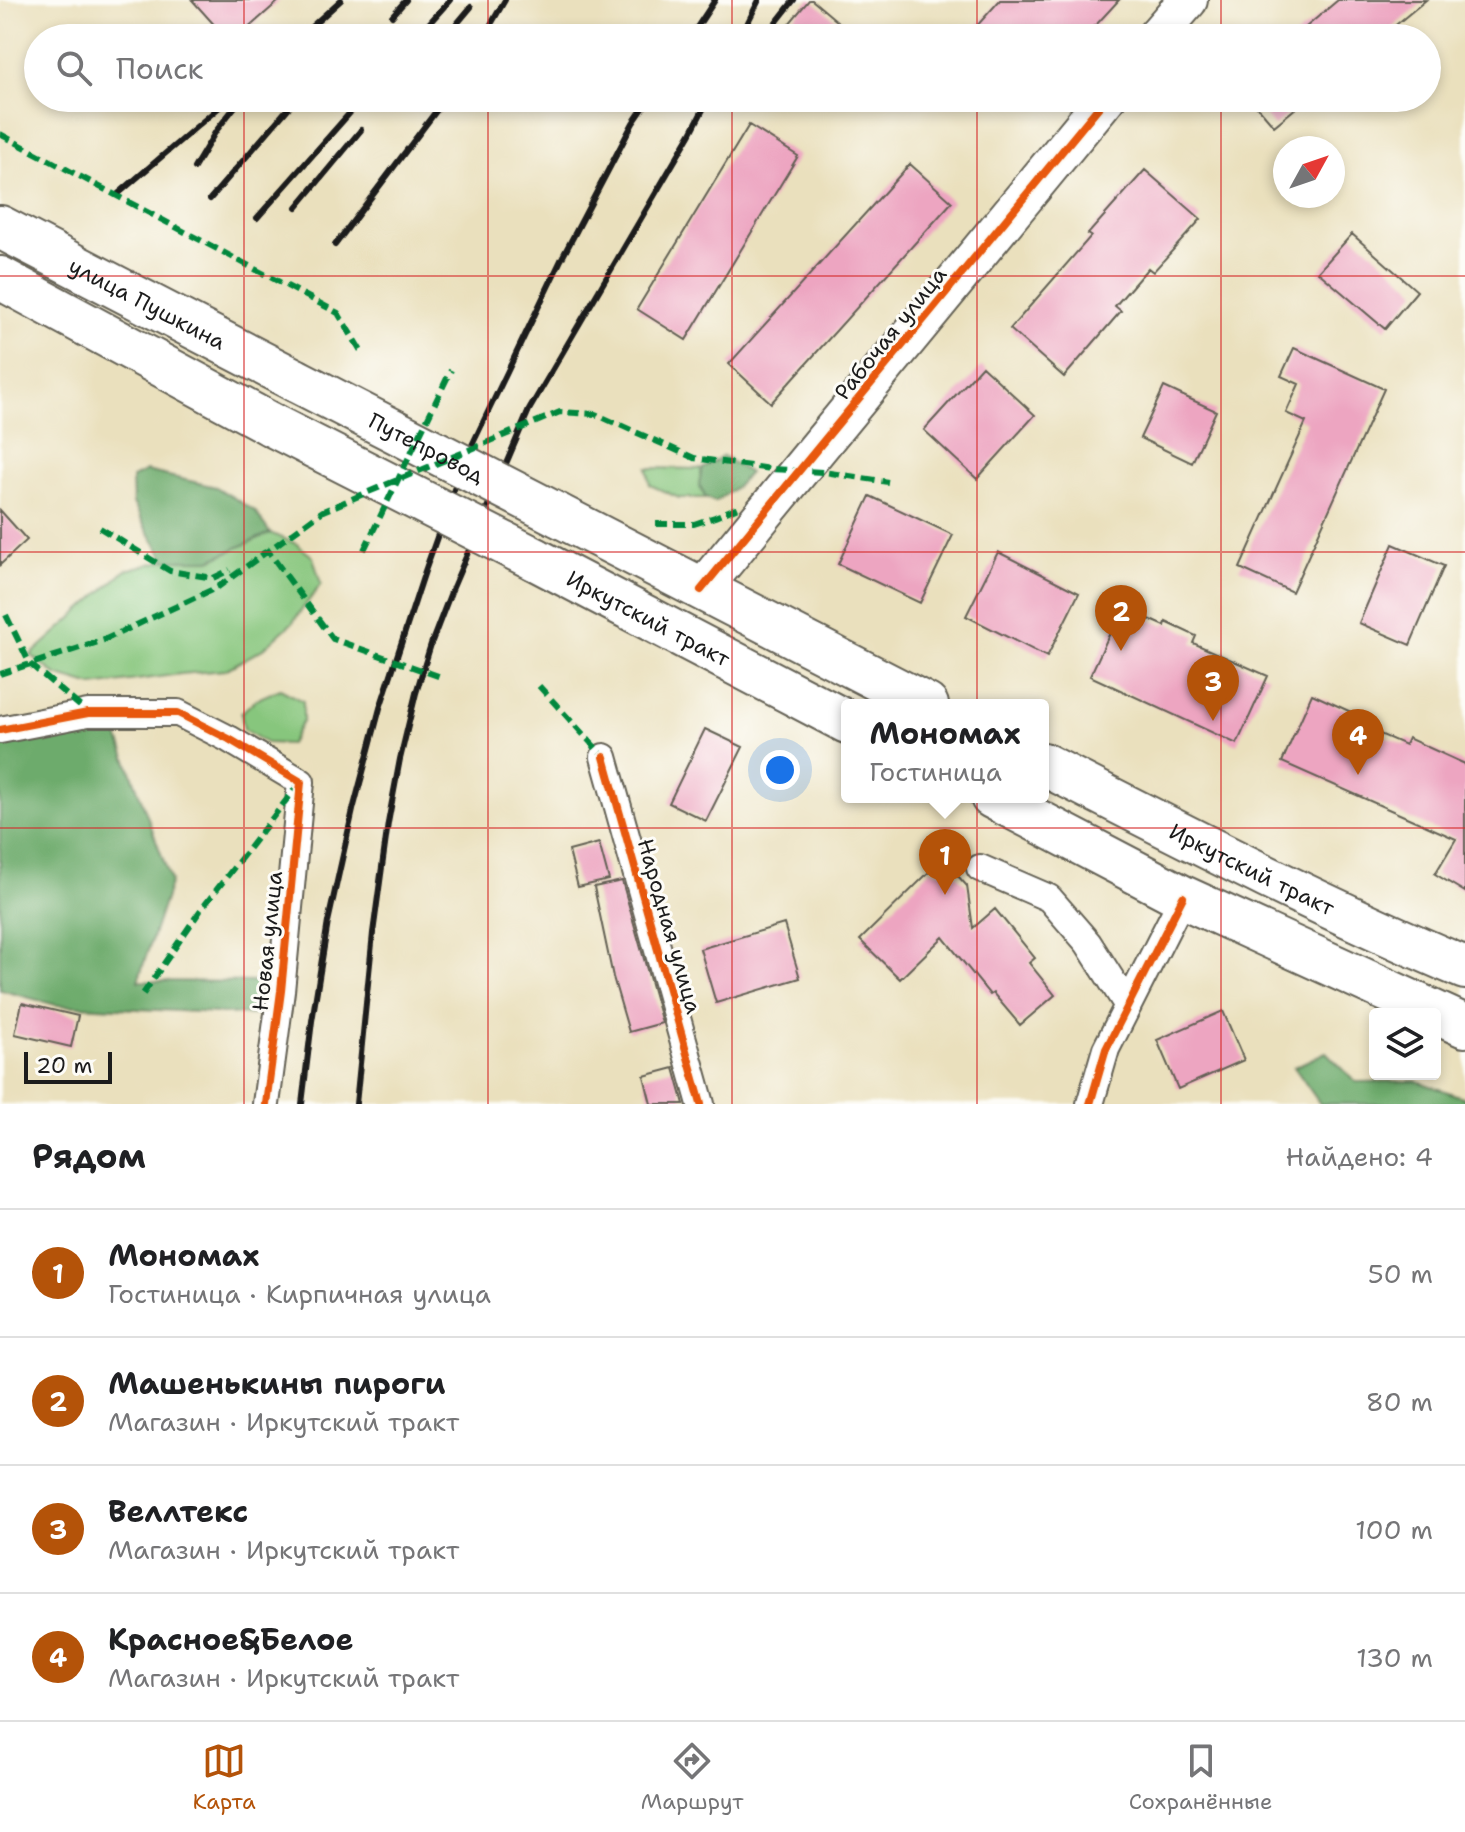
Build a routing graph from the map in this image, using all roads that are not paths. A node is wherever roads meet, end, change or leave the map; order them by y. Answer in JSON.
{"nodes":[{"id":1,"x":1188,"y":0,"type":"edge"},
{"id":2,"x":1167,"y":24,"type":"edge"},
{"id":3,"x":1094,"y":112,"type":"edge"},
{"id":4,"x":0,"y":227,"type":"edge"},
{"id":5,"x":0,"y":278,"type":"edge"},
{"id":6,"x":295,"y":380,"type":"joint"},
{"id":7,"x":535,"y":559,"type":"joint"},
{"id":8,"x":701,"y":590,"type":"junction"},
{"id":9,"x":915,"y":699,"type":"edge"},
{"id":10,"x":841,"y":719,"type":"edge"},
{"id":11,"x":0,"y":730,"type":"edge"},
{"id":12,"x":604,"y":757,"type":"dead end"},
{"id":13,"x":1049,"y":767,"type":"edge"},
{"id":14,"x":1003,"y":803,"type":"edge"},
{"id":15,"x":980,"y":868,"type":"dead end"},
{"id":16,"x":1183,"y":897,"type":"junction"},
{"id":17,"x":1465,"y":968,"type":"edge"},
{"id":18,"x":1128,"y":1006,"type":"junction"},
{"id":19,"x":1465,"y":1026,"type":"edge"},
{"id":20,"x":266,"y":1104,"type":"edge"},
{"id":21,"x":701,"y":1104,"type":"edge"},
{"id":22,"x":1090,"y":1104,"type":"edge"}],
"edges":[{"from":1,"to":2,"type":"street"},
{"from":3,"to":8,"type":"street","name":"Рабочая улица"},
{"from":4,"to":6,"type":"main road","name":"улица Пушкина"},
{"from":5,"to":7,"type":"main road","name":"улица Пушкина","bridge":true},
{"from":6,"to":8,"type":"main road","name":"Путепровод","bridge":true},
{"from":7,"to":10,"type":"main road","name":"Иркутский тракт"},
{"from":8,"to":9,"type":"main road"},
{"from":11,"to":20,"type":"street","name":"Новая улица"},
{"from":12,"to":21,"type":"street","name":"Народная улица"},
{"from":13,"to":17,"type":"main road","name":"Иркутский тракт"},
{"from":14,"to":16,"type":"main road"},
{"from":15,"to":18,"type":"street"},
{"from":16,"to":18,"type":"street"},
{"from":16,"to":19,"type":"main road"},
{"from":18,"to":22,"type":"street"}]}
